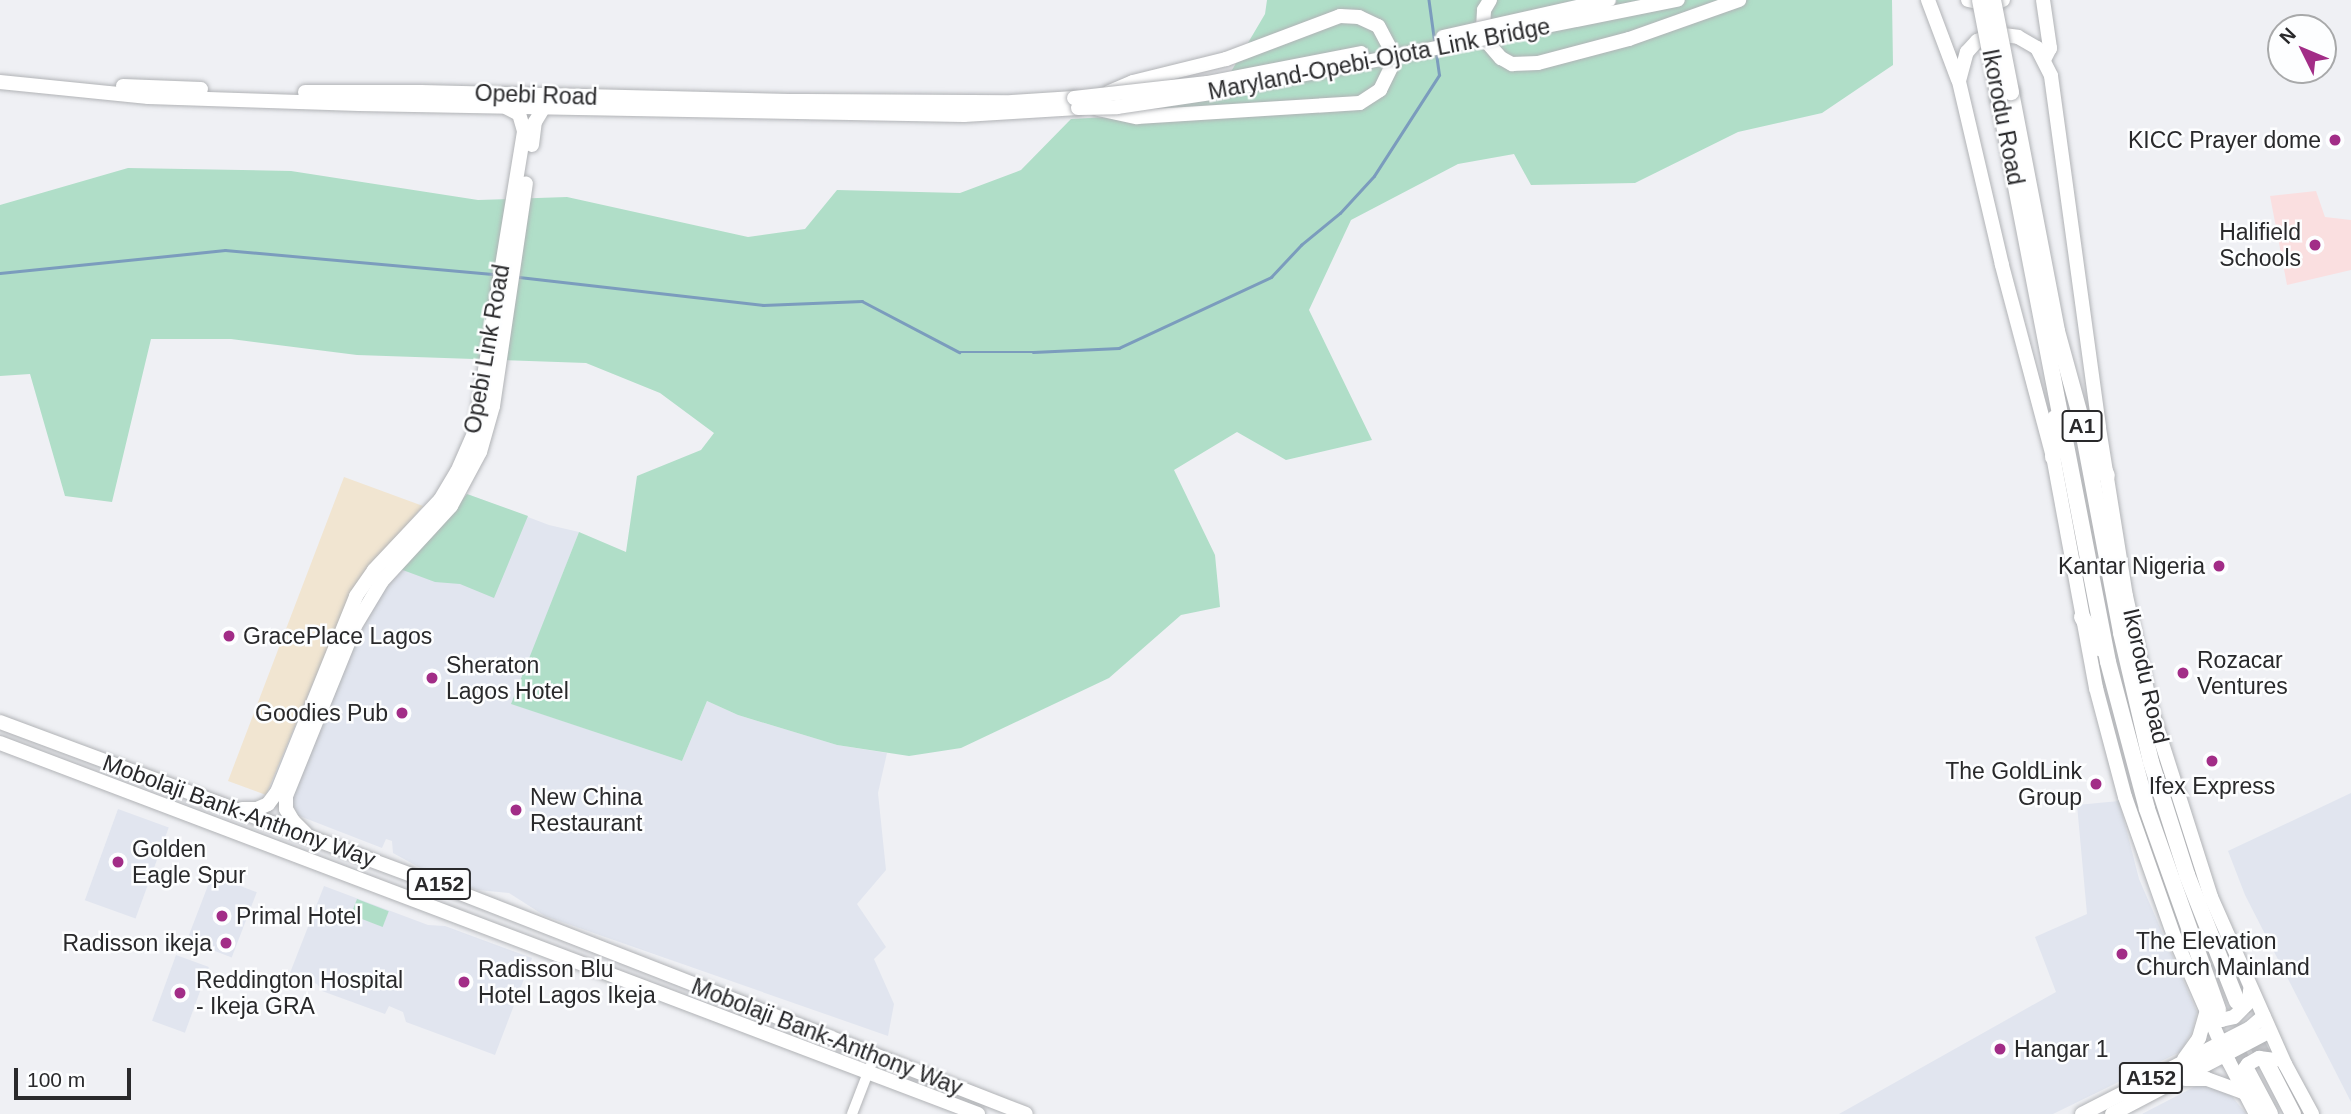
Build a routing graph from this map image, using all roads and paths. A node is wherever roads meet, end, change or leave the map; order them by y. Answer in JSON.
{"nodes":[{"id":1,"x":1490,"y":0,"type":"edge"},
{"id":2,"x":1609,"y":0,"type":"edge"},
{"id":3,"x":1678,"y":0,"type":"edge"},
{"id":4,"x":1739,"y":0,"type":"edge"},
{"id":5,"x":1928,"y":0,"type":"edge"},
{"id":6,"x":1968,"y":0,"type":"edge"},
{"id":7,"x":1980,"y":0,"type":"edge"},
{"id":8,"x":1993,"y":0,"type":"edge"},
{"id":9,"x":2003,"y":0,"type":"edge"},
{"id":10,"x":2043,"y":0,"type":"edge"},
{"id":11,"x":2045,"y":58,"type":"junction"},
{"id":12,"x":0,"y":72,"type":"edge"},
{"id":13,"x":1959,"y":81,"type":"junction"},
{"id":14,"x":0,"y":82,"type":"edge"},
{"id":15,"x":2005,"y":95,"type":"junction"},
{"id":16,"x":360,"y":98,"type":"junction"},
{"id":17,"x":1097,"y":102,"type":"junction"},
{"id":18,"x":1076,"y":103,"type":"junction"},
{"id":19,"x":505,"y":107,"type":"junction"},
{"id":20,"x":544,"y":107,"type":"junction"},
{"id":21,"x":527,"y":145,"type":"junction"},
{"id":22,"x":2056,"y":391,"type":"junction"},
{"id":23,"x":486,"y":406,"type":"junction"},
{"id":24,"x":2080,"y":415,"type":"junction"},
{"id":25,"x":2053,"y":457,"type":"junction"},
{"id":26,"x":2107,"y":476,"type":"junction"},
{"id":27,"x":2126,"y":596,"type":"junction"},
{"id":28,"x":2082,"y":617,"type":"junction"},
{"id":29,"x":2121,"y":633,"type":"junction"},
{"id":30,"x":2108,"y":662,"type":"junction"},
{"id":31,"x":0,"y":722,"type":"edge"},
{"id":32,"x":0,"y":743,"type":"edge"},
{"id":33,"x":235,"y":809,"type":"junction"},
{"id":34,"x":309,"y":837,"type":"junction"},
{"id":35,"x":450,"y":889,"type":"junction"},
{"id":36,"x":485,"y":902,"type":"junction"},
{"id":37,"x":441,"y":909,"type":"junction"},
{"id":38,"x":478,"y":922,"type":"junction"},
{"id":39,"x":2250,"y":988,"type":"junction"},
{"id":40,"x":2237,"y":1001,"type":"tunnel mouth"},
{"id":41,"x":2213,"y":1010,"type":"junction"},
{"id":42,"x":2264,"y":1016,"type":"junction"},
{"id":43,"x":2270,"y":1031,"type":"junction"},
{"id":44,"x":2223,"y":1048,"type":"junction"},
{"id":45,"x":874,"y":1057,"type":"junction"},
{"id":46,"x":2265,"y":1060,"type":"tunnel mouth"},
{"id":47,"x":2183,"y":1061,"type":"junction"},
{"id":48,"x":2285,"y":1064,"type":"junction"},
{"id":49,"x":2246,"y":1069,"type":"tunnel mouth"},
{"id":50,"x":868,"y":1072,"type":"junction"},
{"id":51,"x":2180,"y":1080,"type":"junction"},
{"id":52,"x":2243,"y":1092,"type":"junction"},
{"id":53,"x":852,"y":1114,"type":"edge"},
{"id":54,"x":978,"y":1114,"type":"edge"},
{"id":55,"x":1026,"y":1114,"type":"edge"},
{"id":56,"x":2082,"y":1114,"type":"edge"},
{"id":57,"x":2112,"y":1114,"type":"edge"},
{"id":58,"x":2256,"y":1114,"type":"edge"},
{"id":59,"x":2270,"y":1114,"type":"edge"},
{"id":60,"x":2293,"y":1114,"type":"edge"},
{"id":61,"x":2312,"y":1114,"type":"edge"}],
"edges":[{"from":1,"to":4,"type":"main road","bridge":true},
{"from":2,"to":17,"type":"main road","name":"Maryland-Opebi-Ojota Link Bridge","bridge":true},
{"from":3,"to":17,"type":"main road","name":"Maryland-Opebi-Ojota Link Bridge","bridge":true},
{"from":5,"to":13,"type":"main road"},
{"from":6,"to":9,"type":"main road"},
{"from":7,"to":15,"type":"highway","name":"Ikorodu Road","number":"A1","bridge":true},
{"from":8,"to":15,"type":"highway","name":"Ikorodu Road","number":"A1","bridge":true},
{"from":10,"to":11,"type":"main road"},
{"from":11,"to":13,"type":"main road","name":"Ikorodu Road"},
{"from":11,"to":26,"type":"main road","name":"Ikorodu Road"},
{"from":12,"to":16,"type":"main road","name":"Opebi Road"},
{"from":13,"to":25,"type":"main road","name":"Ikorodu Road"},
{"from":14,"to":16,"type":"main road","name":"Opebi Road"},
{"from":15,"to":22,"type":"highway","name":"Ikorodu Road","number":"A1"},
{"from":15,"to":24,"type":"highway","name":"Ikorodu Road","number":"A1"},
{"from":16,"to":18,"type":"main road","name":"Opebi Road"},
{"from":16,"to":19,"type":"main road","name":"Opebi Road"},
{"from":17,"to":17,"type":"main road","bridge":true},
{"from":17,"to":18,"type":"main road","name":"Maryland-Opebi-Ojota Link Bridge","bridge":true},
{"from":18,"to":20,"type":"main road","name":"Opebi Road"},
{"from":19,"to":20,"type":"main road","name":"Opebi Road"},
{"from":19,"to":21,"type":"main road","name":"Opebi Link Road"},
{"from":20,"to":21,"type":"main road","name":"Opebi Link Road"},
{"from":21,"to":23,"type":"main road","name":"Opebi Link Road"},
{"from":22,"to":25,"type":"highway"},
{"from":22,"to":30,"type":"highway","name":"Ikorodu Road","number":"A1"},
{"from":23,"to":33,"type":"main road","name":"Opebi Link Road"},
{"from":23,"to":34,"type":"main road","name":"Opebi Link Road"},
{"from":24,"to":26,"type":"highway"},
{"from":24,"to":29,"type":"highway","name":"Ikorodu Road","number":"A1"},
{"from":25,"to":28,"type":"main road","name":"Ikorodu Road"},
{"from":26,"to":27,"type":"main road","name":"Ikorodu Road"},
{"from":27,"to":29,"type":"highway"},
{"from":27,"to":39,"type":"main road","name":"Ikorodu Road"},
{"from":28,"to":30,"type":"highway"},
{"from":28,"to":41,"type":"main road","name":"Ikorodu Road"},
{"from":29,"to":40,"type":"highway","name":"Ikorodu Road","number":"A1"},
{"from":30,"to":41,"type":"highway","name":"Ikorodu Road","number":"A1"},
{"from":31,"to":33,"type":"main road","name":"Mobolaji Bank-Anthony Way","number":"A152"},
{"from":32,"to":37,"type":"main road","name":"Mobolaji Bank-Anthony Way","number":"A152"},
{"from":33,"to":34,"type":"main road","name":"Mobolaji Bank-Anthony Way","number":"A152"},
{"from":34,"to":35,"type":"main road","name":"Mobolaji Bank-Anthony Way","number":"A152"},
{"from":35,"to":36,"type":"main road","name":"Mobolaji Bank-Anthony Way","number":"A152"},
{"from":35,"to":37,"type":"main road"},
{"from":36,"to":38,"type":"main road"},
{"from":36,"to":45,"type":"main road","name":"Mobolaji Bank-Anthony Way","number":"A152"},
{"from":37,"to":38,"type":"main road","name":"Mobolaji Bank-Anthony Way","number":"A152"},
{"from":38,"to":50,"type":"main road","name":"Mobolaji Bank-Anthony Way","number":"A152"},
{"from":39,"to":41,"type":"main road"},
{"from":39,"to":42,"type":"main road","name":"Ikorodu Road"},
{"from":41,"to":44,"type":"main road","name":"Ikorodu Road"},
{"from":41,"to":47,"type":"main road","number":"A152"},
{"from":42,"to":43,"type":"main road","name":"Ikorodu Road"},
{"from":42,"to":44,"type":"main road","number":"A152"},
{"from":43,"to":44,"type":"main road","number":"A152"},
{"from":43,"to":48,"type":"main road","name":"Ikorodu Road"},
{"from":44,"to":47,"type":"main road","number":"A152"},
{"from":44,"to":51,"type":"main road","number":"A152"},
{"from":44,"to":52,"type":"main road","name":"Ikorodu Road"},
{"from":45,"to":50,"type":"street"},
{"from":45,"to":55,"type":"main road","name":"Mobolaji Bank-Anthony Way","number":"A152"},
{"from":46,"to":60,"type":"highway"},
{"from":47,"to":56,"type":"main road","number":"A152"},
{"from":48,"to":52,"type":"main road"},
{"from":48,"to":61,"type":"main road","name":"Ikorodu Road"},
{"from":49,"to":59,"type":"highway"},
{"from":50,"to":53,"type":"street"},
{"from":50,"to":54,"type":"main road","name":"Mobolaji Bank-Anthony Way","number":"A152"},
{"from":51,"to":52,"type":"main road","number":"A152"},
{"from":51,"to":57,"type":"main road","number":"A152"},
{"from":52,"to":58,"type":"main road","name":"Ikorodu Road"}]}
